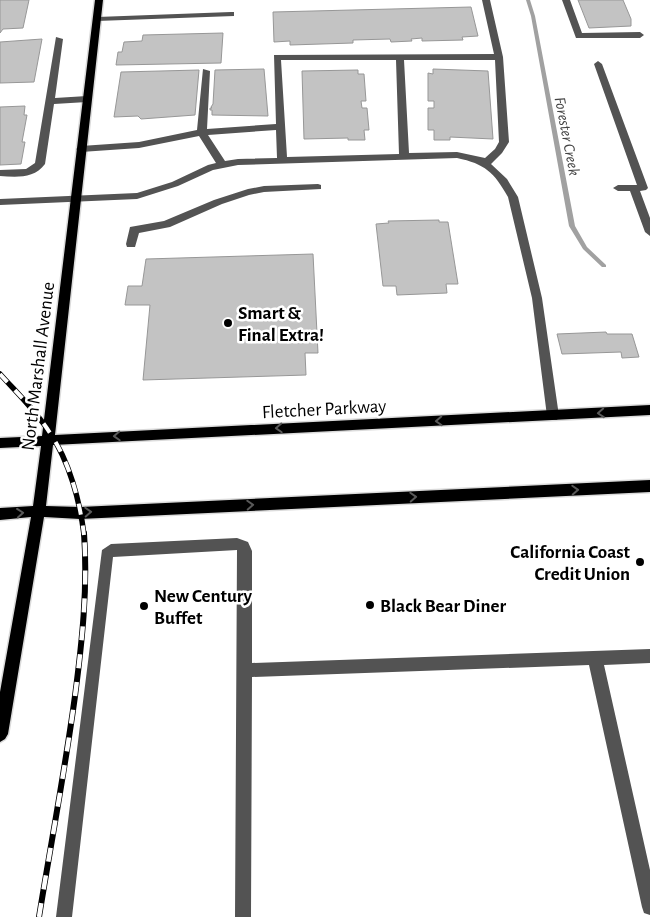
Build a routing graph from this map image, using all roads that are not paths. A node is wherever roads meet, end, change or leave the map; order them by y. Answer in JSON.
{"nodes":[{"id":1,"x":99,"y":0,"type":"edge"},
{"id":2,"x":486,"y":0,"type":"edge"},
{"id":3,"x":566,"y":0,"type":"edge"},
{"id":4,"x":231,"y":14,"type":"dead end"},
{"id":5,"x":97,"y":19,"type":"junction"},
{"id":6,"x":640,"y":35,"type":"dead end"},
{"id":7,"x":59,"y":39,"type":"dead end"},
{"id":8,"x":400,"y":56,"type":"junction"},
{"id":9,"x":499,"y":57,"type":"junction"},
{"id":10,"x":598,"y":64,"type":"dead end"},
{"id":11,"x":206,"y":72,"type":"dead end"},
{"id":12,"x":87,"y":99,"type":"junction"},
{"id":13,"x":50,"y":101,"type":"junction"},
{"id":14,"x":280,"y":126,"type":"junction"},
{"id":15,"x":202,"y":132,"type":"junction"},
{"id":16,"x":82,"y":149,"type":"junction"},
{"id":17,"x":404,"y":156,"type":"junction"},
{"id":18,"x":282,"y":160,"type":"junction"},
{"id":19,"x":485,"y":164,"type":"junction"},
{"id":20,"x":222,"y":165,"type":"junction"},
{"id":21,"x":0,"y":173,"type":"edge"},
{"id":22,"x":318,"y":187,"type":"dead end"},
{"id":23,"x":618,"y":188,"type":"dead end"},
{"id":24,"x":642,"y":188,"type":"edge"},
{"id":25,"x":76,"y":199,"type":"junction"},
{"id":26,"x":0,"y":202,"type":"edge"},
{"id":27,"x":650,"y":232,"type":"edge"},
{"id":28,"x":132,"y":244,"type":"dead end"},
{"id":29,"x":650,"y":410,"type":"edge"},
{"id":30,"x":553,"y":416,"type":"junction"},
{"id":31,"x":48,"y":439,"type":"junction"},
{"id":32,"x":0,"y":443,"type":"edge"},
{"id":33,"x":650,"y":486,"type":"edge"},
{"id":34,"x":39,"y":511,"type":"junction"},
{"id":35,"x":0,"y":514,"type":"edge"},
{"id":36,"x":650,"y":656,"type":"edge"},
{"id":37,"x":595,"y":658,"type":"junction"},
{"id":38,"x":244,"y":670,"type":"junction"},
{"id":39,"x":0,"y":734,"type":"edge"},
{"id":40,"x":650,"y":908,"type":"edge"},
{"id":41,"x":64,"y":917,"type":"edge"},
{"id":42,"x":244,"y":917,"type":"edge"}],
"edges":[{"from":1,"to":5,"type":"main road","name":"North Marshall Avenue"},
{"from":2,"to":9,"type":"street"},
{"from":3,"to":6,"type":"street"},
{"from":4,"to":5,"type":"street"},
{"from":5,"to":12,"type":"main road","name":"North Marshall Avenue"},
{"from":7,"to":13,"type":"street"},
{"from":8,"to":9,"type":"street"},
{"from":8,"to":14,"type":"street"},
{"from":8,"to":17,"type":"street"},
{"from":9,"to":19,"type":"street"},
{"from":10,"to":24,"type":"street"},
{"from":11,"to":15,"type":"street"},
{"from":12,"to":13,"type":"street"},
{"from":12,"to":16,"type":"main road","name":"North Marshall Avenue"},
{"from":13,"to":21,"type":"street"},
{"from":14,"to":15,"type":"street"},
{"from":14,"to":18,"type":"street"},
{"from":15,"to":16,"type":"street"},
{"from":15,"to":20,"type":"street"},
{"from":16,"to":25,"type":"main road","name":"North Marshall Avenue"},
{"from":17,"to":18,"type":"street"},
{"from":17,"to":19,"type":"street"},
{"from":18,"to":20,"type":"street"},
{"from":19,"to":30,"type":"street"},
{"from":20,"to":25,"type":"street"},
{"from":22,"to":28,"type":"street"},
{"from":23,"to":24,"type":"street"},
{"from":24,"to":27,"type":"street"},
{"from":25,"to":26,"type":"street"},
{"from":25,"to":31,"type":"main road","name":"North Marshall Avenue"},
{"from":29,"to":30,"type":"main road","name":"Fletcher Parkway","one_way":true},
{"from":30,"to":31,"type":"main road","name":"Fletcher Parkway","one_way":true},
{"from":31,"to":32,"type":"main road","name":"Fletcher Parkway"},
{"from":31,"to":34,"type":"main road","name":"North Marshall Avenue"},
{"from":34,"to":33,"type":"main road","one_way":true},
{"from":35,"to":34,"type":"main road","one_way":true},
{"from":34,"to":39,"type":"main road","name":"North Marshall Avenue"},
{"from":36,"to":37,"type":"street"},
{"from":37,"to":38,"type":"street"},
{"from":37,"to":40,"type":"street"},
{"from":38,"to":41,"type":"street"},
{"from":38,"to":42,"type":"street"}]}
